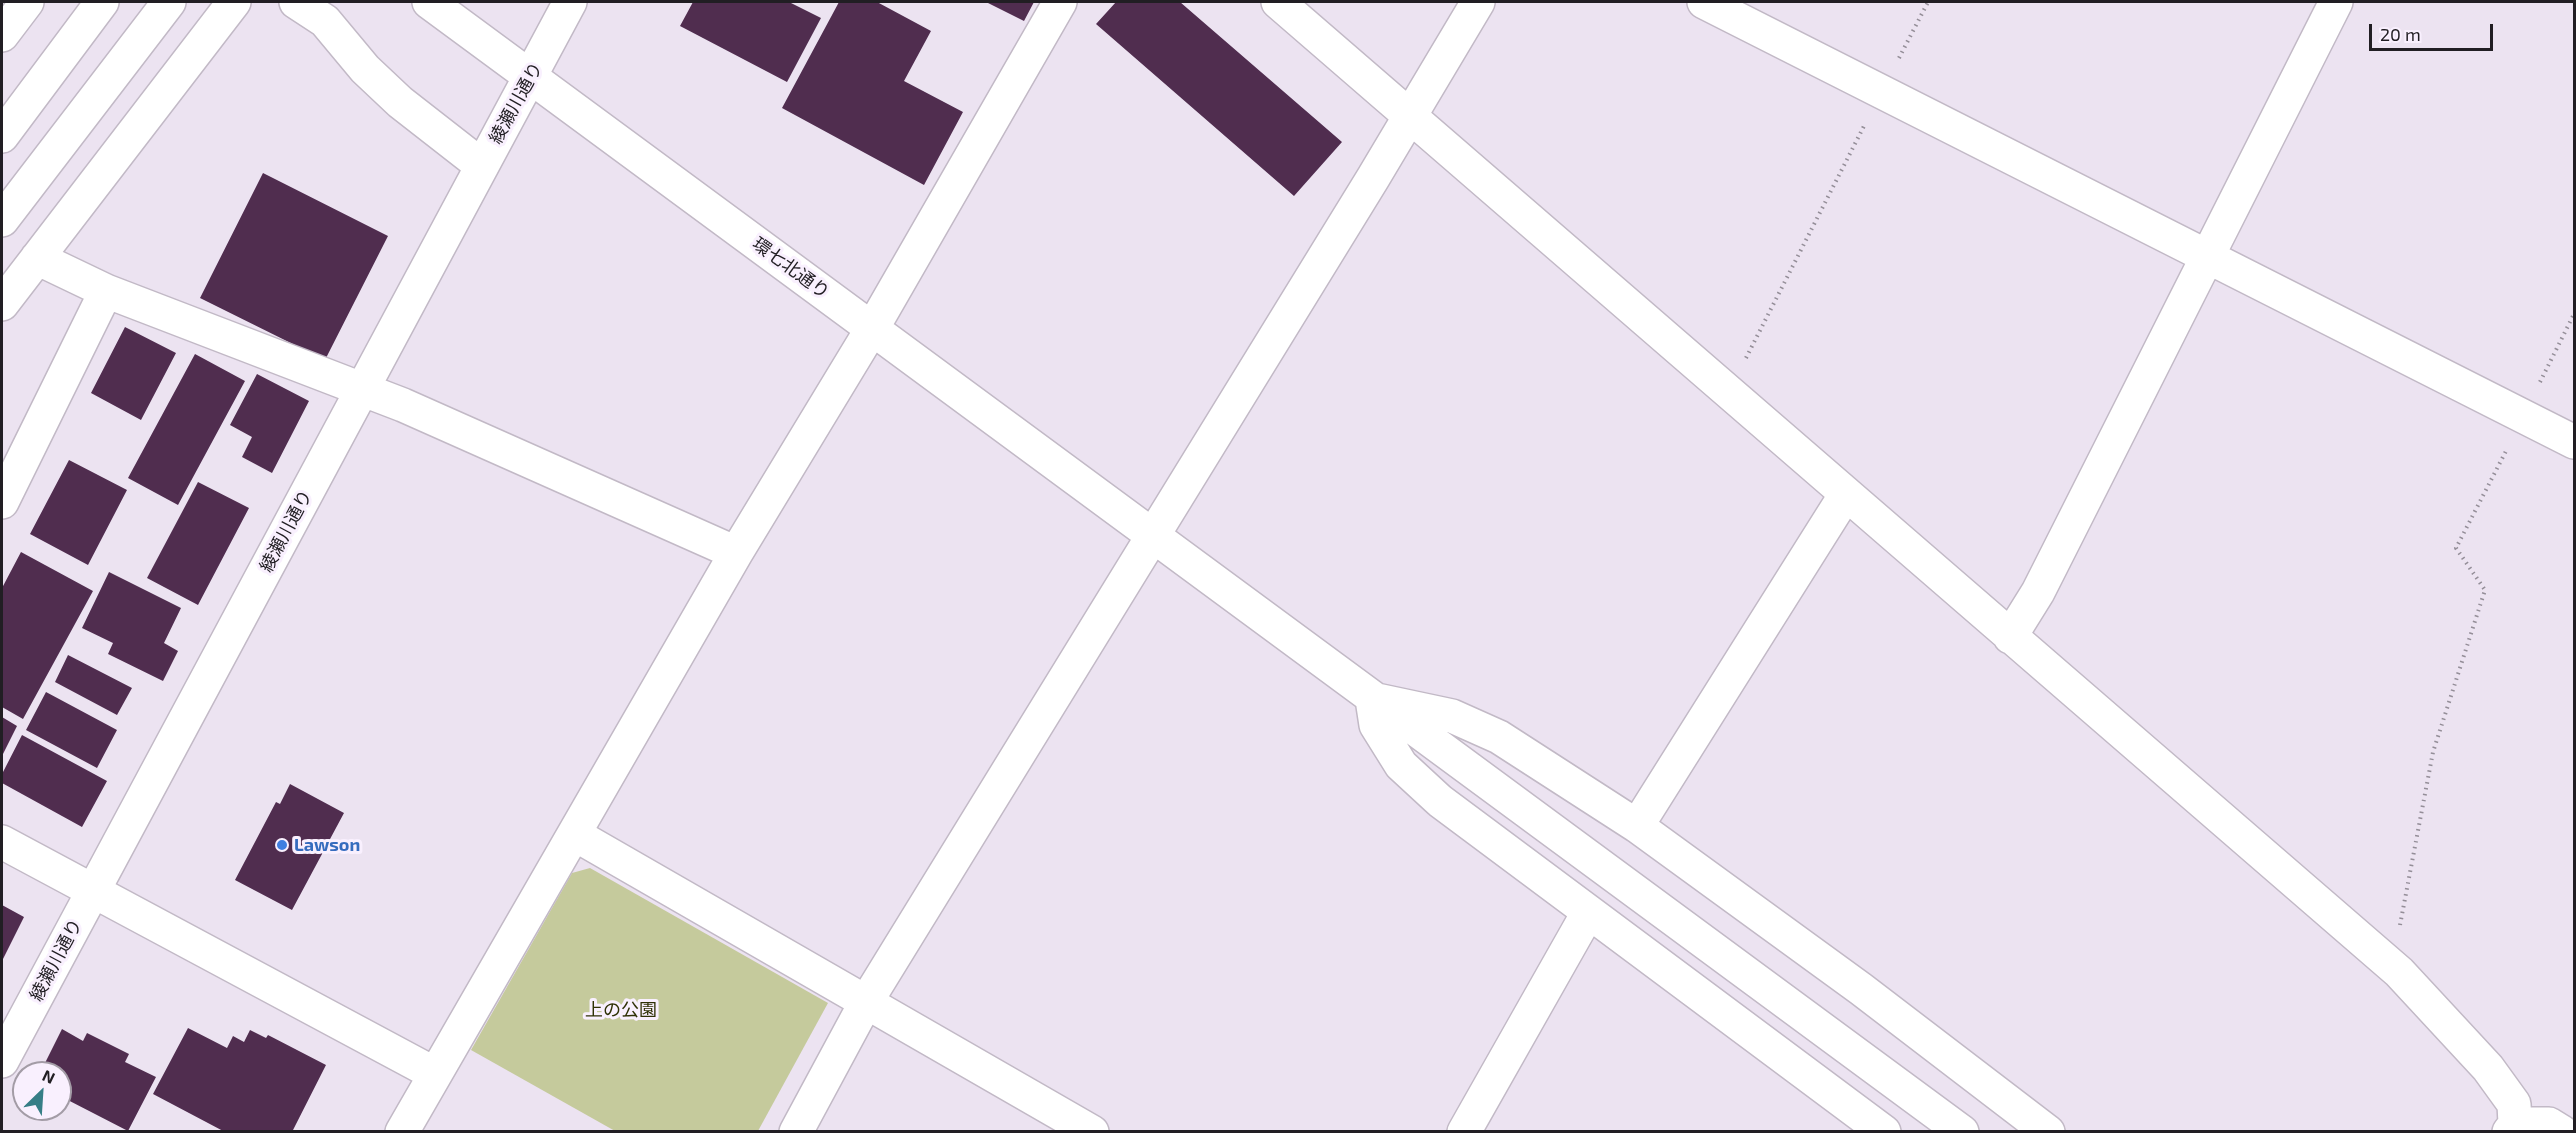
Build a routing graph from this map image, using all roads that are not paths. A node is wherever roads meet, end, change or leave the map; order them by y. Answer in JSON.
{"nodes":[{"id":1,"x":27,"y":2,"type":"edge"},
{"id":2,"x":102,"y":2,"type":"edge"},
{"id":3,"x":169,"y":2,"type":"edge"},
{"id":4,"x":234,"y":2,"type":"edge"},
{"id":5,"x":296,"y":2,"type":"edge"},
{"id":6,"x":429,"y":2,"type":"edge"},
{"id":7,"x":570,"y":2,"type":"edge"},
{"id":8,"x":1060,"y":2,"type":"edge"},
{"id":9,"x":1278,"y":2,"type":"edge"},
{"id":10,"x":1478,"y":2,"type":"edge"},
{"id":11,"x":1704,"y":2,"type":"edge"},
{"id":12,"x":2336,"y":2,"type":"edge"},
{"id":13,"x":1758,"y":13,"type":"edge"},
{"id":14,"x":2,"y":35,"type":"edge"},
{"id":15,"x":530,"y":78,"type":"junction"},
{"id":16,"x":1410,"y":116,"type":"junction"},
{"id":17,"x":2,"y":136,"type":"edge"},
{"id":18,"x":482,"y":166,"type":"junction"},
{"id":19,"x":43,"y":168,"type":"junction"},
{"id":20,"x":2,"y":220,"type":"edge"},
{"id":21,"x":2,"y":242,"type":"edge"},
{"id":22,"x":2206,"y":256,"type":"junction"},
{"id":23,"x":37,"y":258,"type":"junction"},
{"id":24,"x":106,"y":291,"type":"junction"},
{"id":25,"x":2,"y":304,"type":"edge"},
{"id":26,"x":873,"y":327,"type":"junction"},
{"id":27,"x":363,"y":388,"type":"junction"},
{"id":28,"x":2574,"y":442,"type":"edge"},
{"id":29,"x":1846,"y":494,"type":"junction"},
{"id":30,"x":2,"y":502,"type":"edge"},
{"id":31,"x":1152,"y":536,"type":"junction"},
{"id":32,"x":736,"y":554,"type":"junction"},
{"id":33,"x":2010,"y":637,"type":"junction"},
{"id":34,"x":1372,"y":699,"type":"junction"},
{"id":35,"x":1638,"y":826,"type":"junction"},
{"id":36,"x":574,"y":834,"type":"junction"},
{"id":37,"x":2,"y":842,"type":"edge"},
{"id":38,"x":93,"y":891,"type":"junction"},
{"id":39,"x":1588,"y":913,"type":"junction"},
{"id":40,"x":866,"y":1002,"type":"junction"},
{"id":41,"x":2,"y":1061,"type":"edge"},
{"id":42,"x":435,"y":1074,"type":"junction"},
{"id":43,"x":2574,"y":1117,"type":"edge"},
{"id":44,"x":2512,"y":1128,"type":"edge"},
{"id":45,"x":402,"y":1131,"type":"edge"},
{"id":46,"x":796,"y":1131,"type":"edge"},
{"id":47,"x":1092,"y":1131,"type":"edge"},
{"id":48,"x":1464,"y":1131,"type":"edge"},
{"id":49,"x":1884,"y":1131,"type":"edge"},
{"id":50,"x":1962,"y":1131,"type":"edge"},
{"id":51,"x":2048,"y":1131,"type":"edge"},
{"id":52,"x":2562,"y":1131,"type":"edge"},
{"id":53,"x":2567,"y":1131,"type":"edge"}],
"edges":[{"from":1,"to":14,"type":"main road"},
{"from":2,"to":17,"type":"main road"},
{"from":3,"to":19,"type":"main road"},
{"from":4,"to":23,"type":"main road"},
{"from":5,"to":18,"type":"main road"},
{"from":6,"to":15,"type":"main road","name":"環七北通り"},
{"from":7,"to":15,"type":"main road","name":"綾瀬川通り"},
{"from":8,"to":26,"type":"main road"},
{"from":9,"to":16,"type":"main road"},
{"from":10,"to":16,"type":"main road"},
{"from":11,"to":13,"type":"main road"},
{"from":12,"to":22,"type":"main road"},
{"from":13,"to":22,"type":"main road"},
{"from":15,"to":18,"type":"main road","name":"綾瀬川通り"},
{"from":15,"to":26,"type":"main road","name":"環七北通り"},
{"from":16,"to":29,"type":"main road"},
{"from":16,"to":31,"type":"main road"},
{"from":18,"to":27,"type":"main road","name":"綾瀬川通り"},
{"from":19,"to":20,"type":"main road"},
{"from":19,"to":21,"type":"main road"},
{"from":22,"to":28,"type":"main road"},
{"from":22,"to":33,"type":"main road"},
{"from":23,"to":24,"type":"main road"},
{"from":23,"to":25,"type":"main road"},
{"from":24,"to":27,"type":"main road"},
{"from":24,"to":30,"type":"main road"},
{"from":26,"to":31,"type":"main road","name":"環七北通り"},
{"from":26,"to":32,"type":"main road"},
{"from":27,"to":32,"type":"main road"},
{"from":27,"to":38,"type":"main road","name":"綾瀬川通り"},
{"from":29,"to":33,"type":"main road"},
{"from":29,"to":35,"type":"main road"},
{"from":31,"to":34,"type":"main road","name":"環七北通り"},
{"from":31,"to":40,"type":"main road"},
{"from":32,"to":36,"type":"main road"},
{"from":33,"to":44,"type":"main road"},
{"from":34,"to":35,"type":"main road"},
{"from":34,"to":39,"type":"main road"},
{"from":34,"to":50,"type":"main road","name":"環七北通り"},
{"from":35,"to":51,"type":"main road"},
{"from":36,"to":40,"type":"main road"},
{"from":36,"to":42,"type":"main road"},
{"from":37,"to":38,"type":"main road"},
{"from":38,"to":41,"type":"main road","name":"綾瀬川通り"},
{"from":38,"to":42,"type":"main road"},
{"from":39,"to":48,"type":"main road"},
{"from":39,"to":49,"type":"main road"},
{"from":40,"to":46,"type":"main road"},
{"from":40,"to":47,"type":"main road"},
{"from":42,"to":45,"type":"main road"},
{"from":43,"to":53,"type":"main road"},
{"from":44,"to":52,"type":"main road"}]}
